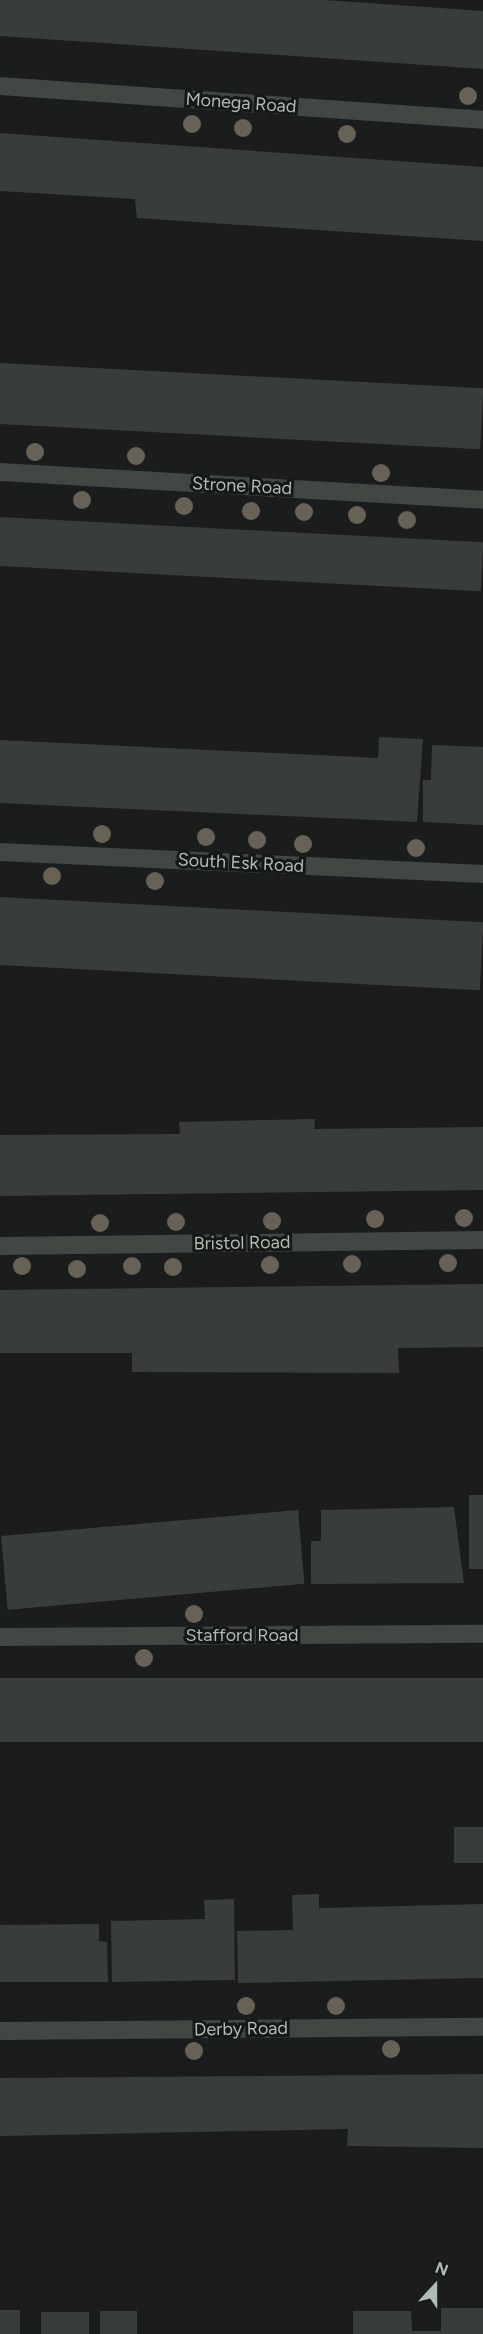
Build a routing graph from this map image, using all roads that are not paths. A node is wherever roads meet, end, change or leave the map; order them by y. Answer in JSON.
{"nodes":[{"id":1,"x":0,"y":86,"type":"edge"},
{"id":2,"x":483,"y":120,"type":"edge"},
{"id":3,"x":0,"y":472,"type":"edge"},
{"id":4,"x":483,"y":500,"type":"edge"},
{"id":5,"x":0,"y":852,"type":"edge"},
{"id":6,"x":483,"y":874,"type":"edge"},
{"id":7,"x":483,"y":1240,"type":"edge"},
{"id":8,"x":0,"y":1246,"type":"edge"},
{"id":9,"x":483,"y":1634,"type":"edge"},
{"id":10,"x":0,"y":1637,"type":"edge"},
{"id":11,"x":483,"y":2027,"type":"edge"},
{"id":12,"x":0,"y":2031,"type":"edge"}],
"edges":[{"from":1,"to":2,"type":"street","name":"Monega Road"},
{"from":3,"to":4,"type":"street","name":"Strone Road"},
{"from":5,"to":6,"type":"street","name":"South Esk Road"},
{"from":7,"to":8,"type":"street","name":"Bristol Road"},
{"from":9,"to":10,"type":"street","name":"Stafford Road"},
{"from":11,"to":12,"type":"street","name":"Derby Road"}]}
